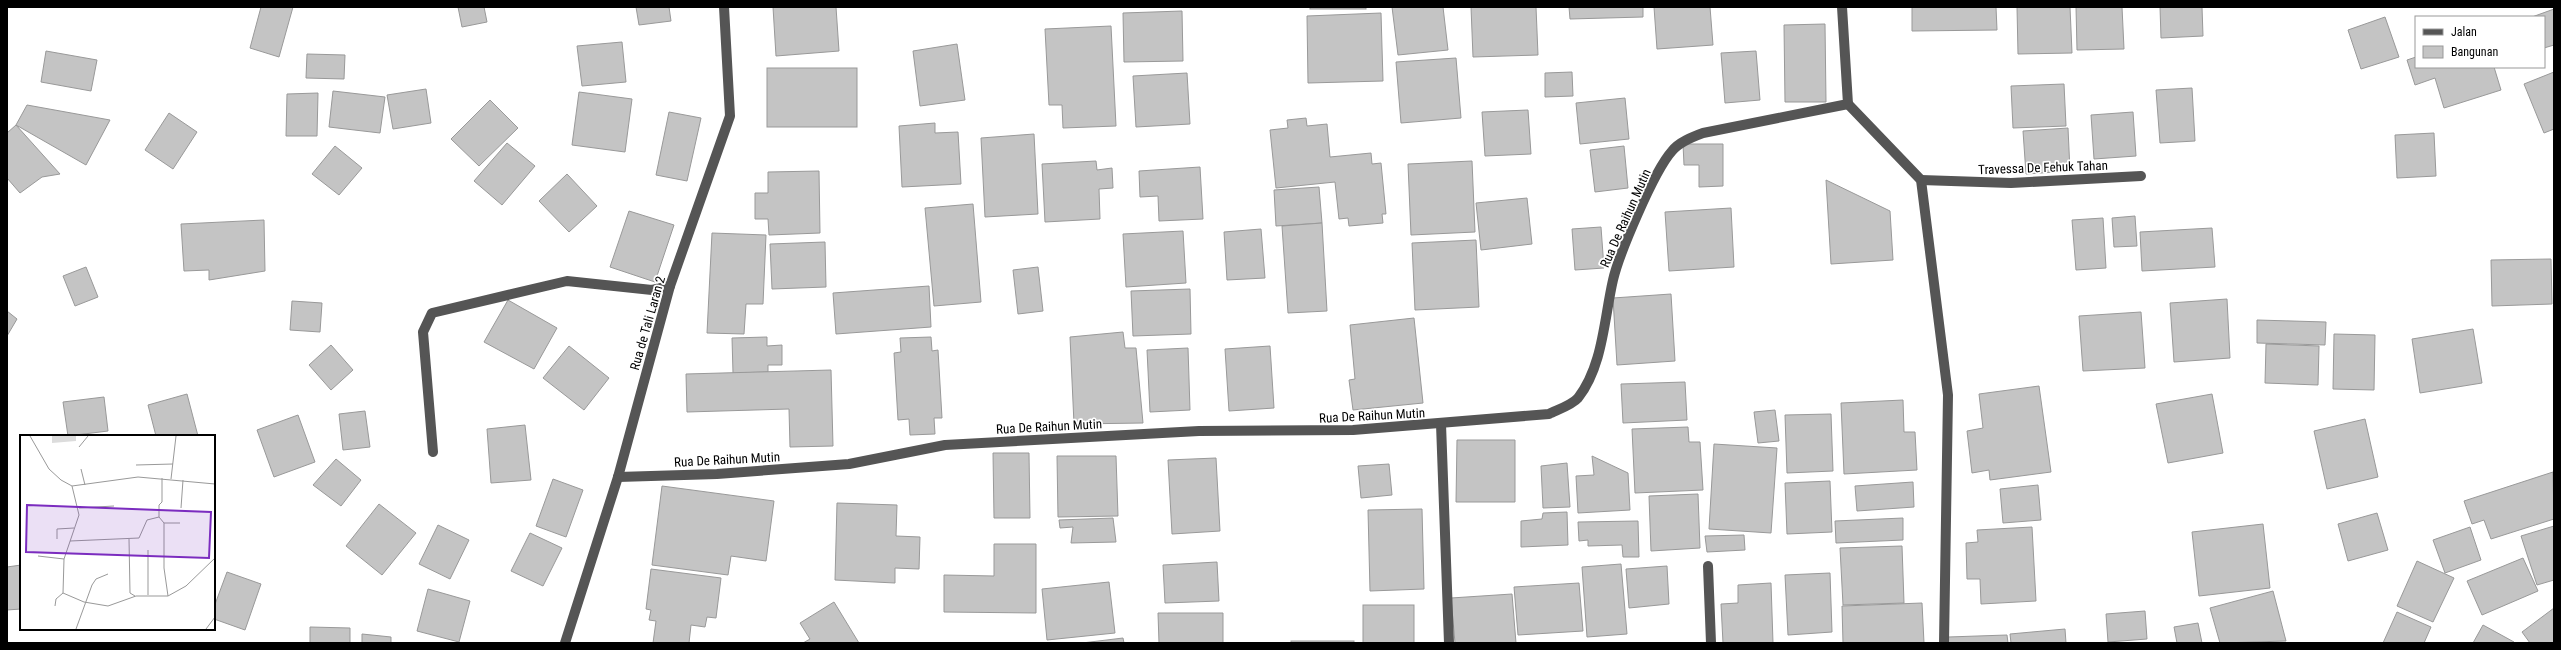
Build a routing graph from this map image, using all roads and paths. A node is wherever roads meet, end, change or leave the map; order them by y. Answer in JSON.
{"nodes":[{"id":1,"x":1842,"y":7,"type":"edge"},
{"id":2,"x":727,"y":8,"type":"edge"},
{"id":3,"x":1848,"y":104,"type":"junction"},
{"id":4,"x":2141,"y":176,"type":"dead end"},
{"id":5,"x":1921,"y":180,"type":"junction"},
{"id":6,"x":670,"y":286,"type":"junction"},
{"id":7,"x":1441,"y":424,"type":"junction"},
{"id":8,"x":433,"y":452,"type":"dead end"},
{"id":9,"x":618,"y":477,"type":"junction"},
{"id":10,"x":1708,"y":566,"type":"dead end"},
{"id":11,"x":565,"y":643,"type":"edge"},
{"id":12,"x":1449,"y":643,"type":"edge"},
{"id":13,"x":1711,"y":643,"type":"edge"},
{"id":14,"x":1944,"y":643,"type":"edge"}],
"edges":[{"from":1,"to":3,"type":"street"},
{"from":2,"to":6,"type":"street","name":"Rua de Tali Laran 2"},
{"from":3,"to":5,"type":"street"},
{"from":3,"to":7,"type":"street","name":"Rua De Raihun Mutin"},
{"from":4,"to":5,"type":"street","name":"Travessa De Fehuk Tahan"},
{"from":5,"to":14,"type":"street"},
{"from":6,"to":8,"type":"street"},
{"from":6,"to":9,"type":"street","name":"Rua de Tali Laran 2"},
{"from":7,"to":9,"type":"street","name":"Rua De Raihun Mutin"},
{"from":7,"to":12,"type":"street"},
{"from":9,"to":11,"type":"street","name":"Rua de Tali Laran 2"},
{"from":10,"to":13,"type":"street"}]}
